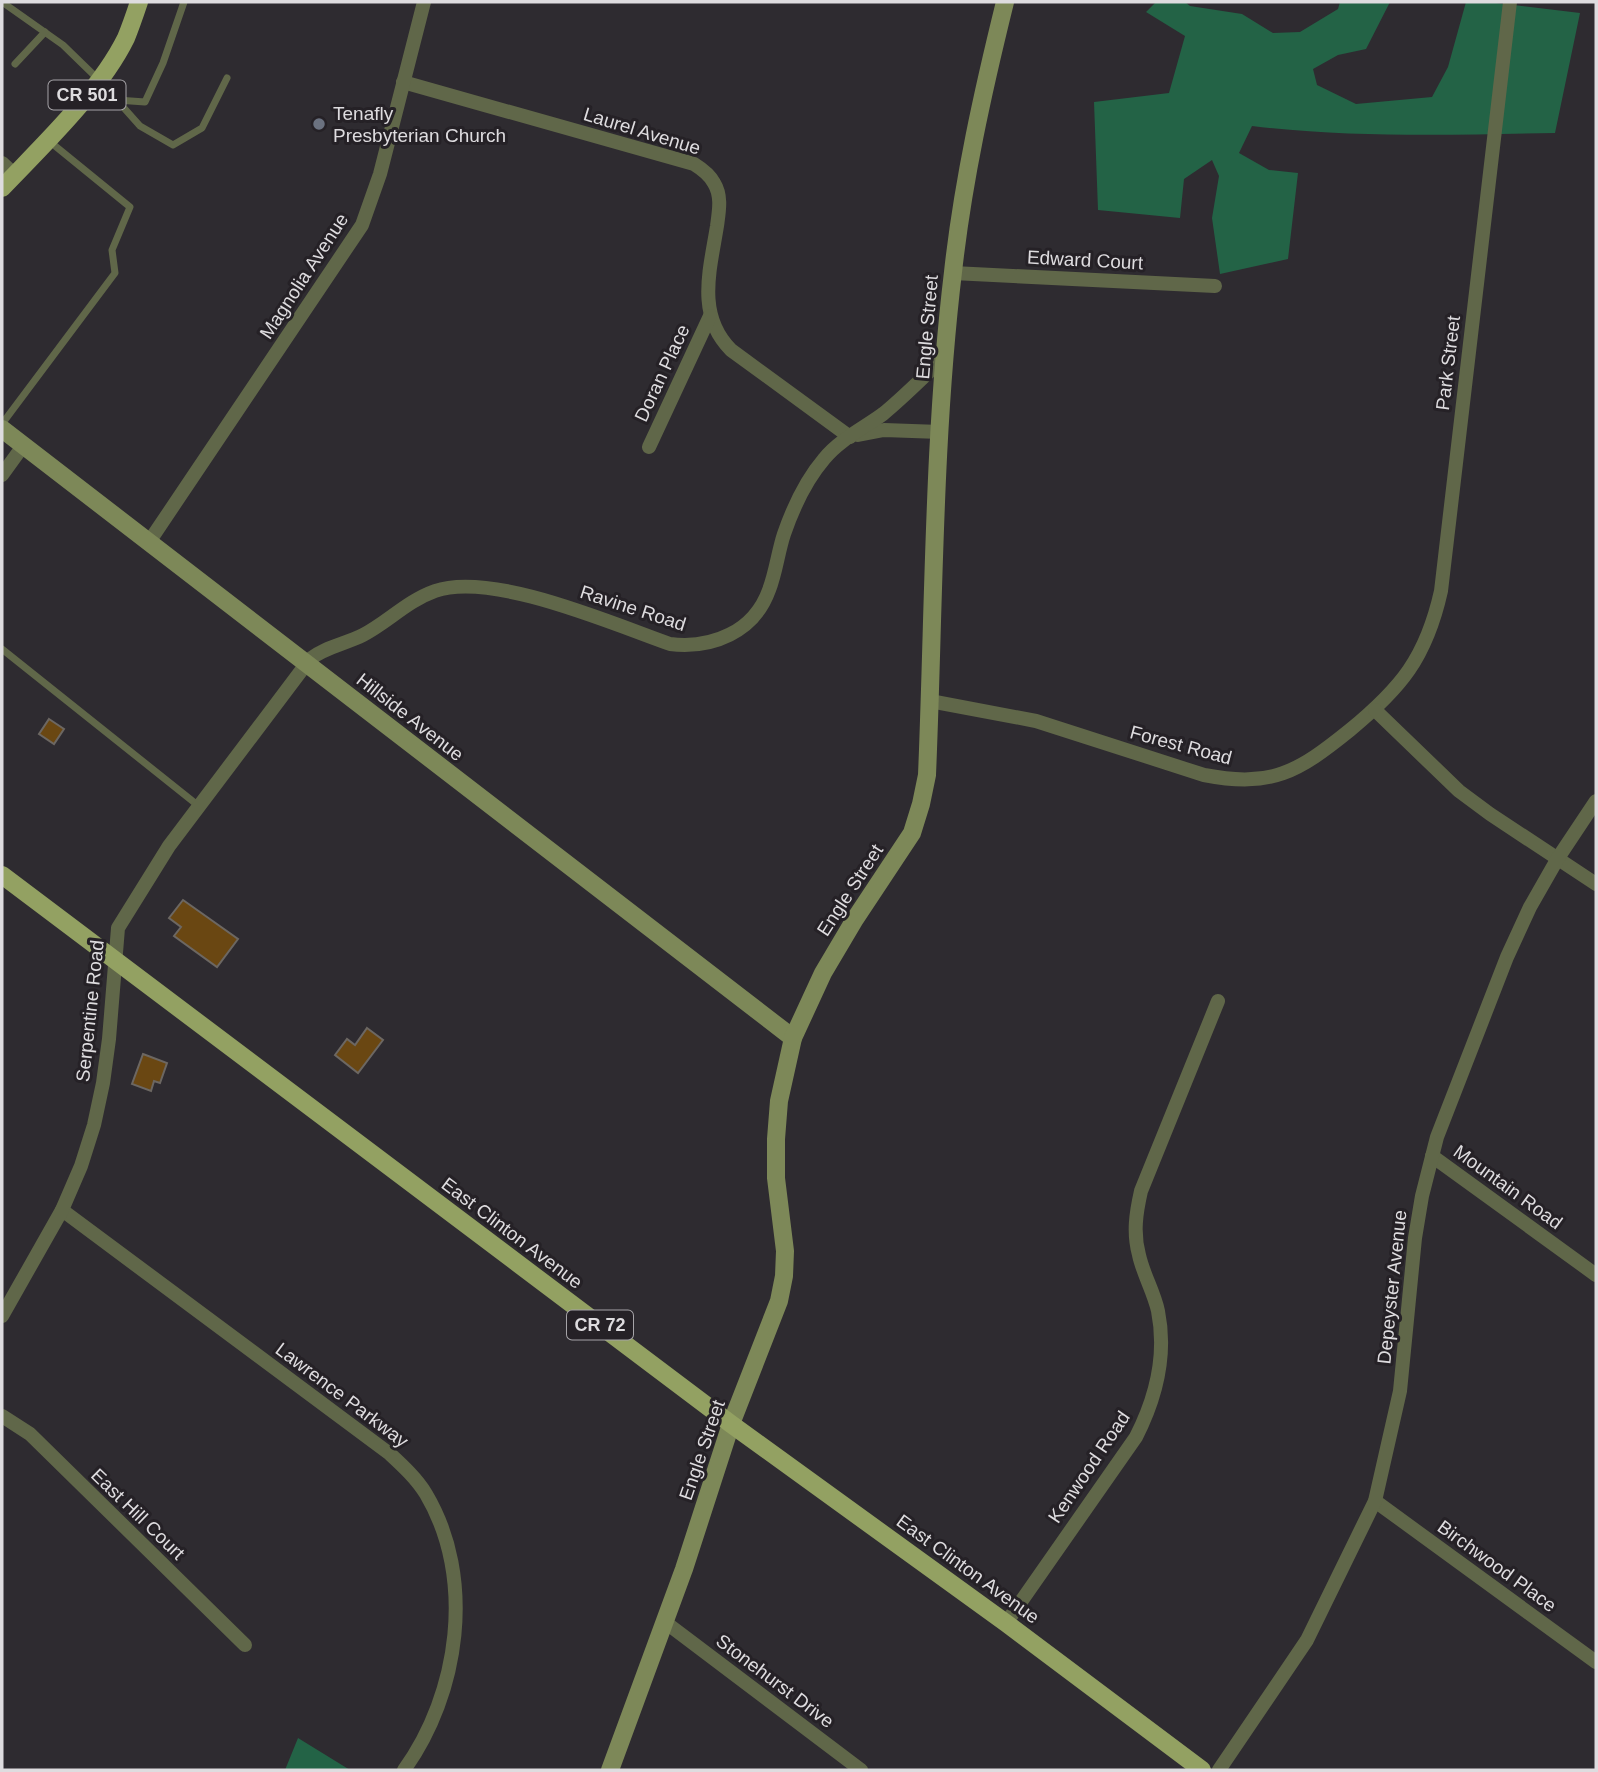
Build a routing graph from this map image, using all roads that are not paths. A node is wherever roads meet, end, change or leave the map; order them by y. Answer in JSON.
{"nodes":[{"id":1,"x":2,"y":2,"type":"edge"},
{"id":2,"x":139,"y":2,"type":"edge"},
{"id":3,"x":184,"y":2,"type":"edge"},
{"id":4,"x":425,"y":2,"type":"edge"},
{"id":5,"x":1005,"y":2,"type":"edge"},
{"id":6,"x":1510,"y":2,"type":"edge"},
{"id":7,"x":45,"y":32,"type":"junction"},
{"id":8,"x":15,"y":64,"type":"dead end"},
{"id":9,"x":227,"y":78,"type":"dead end"},
{"id":10,"x":99,"y":80,"type":"junction"},
{"id":11,"x":403,"y":82,"type":"junction"},
{"id":12,"x":117,"y":100,"type":"junction"},
{"id":13,"x":47,"y":139,"type":"junction"},
{"id":14,"x":8,"y":169,"type":"edge"},
{"id":15,"x":2,"y":188,"type":"edge"},
{"id":16,"x":953,"y":273,"type":"junction"},
{"id":17,"x":1215,"y":286,"type":"dead end"},
{"id":18,"x":710,"y":316,"type":"junction"},
{"id":19,"x":946,"y":356,"type":"junction"},
{"id":20,"x":2,"y":427,"type":"edge"},
{"id":21,"x":940,"y":432,"type":"junction"},
{"id":22,"x":850,"y":437,"type":"junction"},
{"id":23,"x":23,"y":446,"type":"junction"},
{"id":24,"x":649,"y":447,"type":"dead end"},
{"id":25,"x":2,"y":475,"type":"edge"},
{"id":26,"x":149,"y":542,"type":"junction"},
{"id":27,"x":2,"y":649,"type":"edge"},
{"id":28,"x":306,"y":663,"type":"junction"},
{"id":29,"x":930,"y":701,"type":"junction"},
{"id":30,"x":1375,"y":710,"type":"junction"},
{"id":31,"x":1596,"y":801,"type":"edge"},
{"id":32,"x":200,"y":808,"type":"junction"},
{"id":33,"x":1558,"y":858,"type":"junction"},
{"id":34,"x":2,"y":875,"type":"edge"},
{"id":35,"x":1596,"y":884,"type":"edge"},
{"id":36,"x":116,"y":960,"type":"junction"},
{"id":37,"x":1218,"y":1001,"type":"dead end"},
{"id":38,"x":793,"y":1038,"type":"junction"},
{"id":39,"x":1432,"y":1156,"type":"junction"},
{"id":40,"x":62,"y":1210,"type":"junction"},
{"id":41,"x":1596,"y":1275,"type":"edge"},
{"id":42,"x":2,"y":1317,"type":"edge"},
{"id":43,"x":2,"y":1416,"type":"edge"},
{"id":44,"x":731,"y":1424,"type":"junction"},
{"id":45,"x":1375,"y":1500,"type":"junction"},
{"id":46,"x":665,"y":1622,"type":"junction"},
{"id":47,"x":1006,"y":1623,"type":"junction"},
{"id":48,"x":246,"y":1645,"type":"dead end"},
{"id":49,"x":1596,"y":1662,"type":"edge"},
{"id":50,"x":404,"y":1770,"type":"edge"},
{"id":51,"x":610,"y":1770,"type":"edge"},
{"id":52,"x":861,"y":1770,"type":"edge"},
{"id":53,"x":1202,"y":1770,"type":"edge"},
{"id":54,"x":1219,"y":1770,"type":"edge"}],
"edges":[{"from":1,"to":7,"type":"lane"},
{"from":2,"to":10,"type":"main road","number":"CR 501"},
{"from":3,"to":12,"type":"lane"},
{"from":4,"to":11,"type":"street","name":"Magnolia Avenue"},
{"from":5,"to":16,"type":"street","name":"Engle Street"},
{"from":6,"to":30,"type":"street","name":"Park Street"},
{"from":7,"to":8,"type":"lane"},
{"from":7,"to":10,"type":"lane"},
{"from":9,"to":12,"type":"lane"},
{"from":10,"to":12,"type":"lane"},
{"from":10,"to":13,"type":"main road","number":"CR 501"},
{"from":11,"to":18,"type":"street","name":"Laurel Avenue"},
{"from":11,"to":26,"type":"street","name":"Magnolia Avenue"},
{"from":13,"to":14,"type":"main road","number":"CR 501"},
{"from":13,"to":20,"type":"lane"},
{"from":14,"to":15,"type":"main road","number":"CR 501"},
{"from":16,"to":17,"type":"street","name":"Edward Court"},
{"from":16,"to":19,"type":"street","name":"Engle Street"},
{"from":18,"to":22,"type":"street","name":"Laurel Avenue"},
{"from":18,"to":24,"type":"street","name":"Doran Place"},
{"from":19,"to":21,"type":"street","name":"Engle Street"},
{"from":19,"to":22,"type":"street","name":"Ravine Road"},
{"from":20,"to":23,"type":"street","name":"Hillside Avenue"},
{"from":21,"to":22,"type":"street","name":"Ravine Road"},
{"from":21,"to":29,"type":"street","name":"Engle Street"},
{"from":22,"to":28,"type":"street","name":"Ravine Road"},
{"from":23,"to":25,"type":"street"},
{"from":23,"to":26,"type":"street","name":"Hillside Avenue"},
{"from":26,"to":28,"type":"street","name":"Hillside Avenue"},
{"from":27,"to":32,"type":"lane"},
{"from":28,"to":32,"type":"street","name":"Serpentine Road"},
{"from":28,"to":38,"type":"street","name":"Hillside Avenue"},
{"from":29,"to":30,"type":"street","name":"Forest Road"},
{"from":29,"to":38,"type":"street","name":"Engle Street"},
{"from":30,"to":33,"type":"street"},
{"from":31,"to":33,"type":"street","name":"Depeyster Avenue"},
{"from":32,"to":36,"type":"street","name":"Serpentine Road"},
{"from":33,"to":35,"type":"street"},
{"from":33,"to":39,"type":"street","name":"Depeyster Avenue"},
{"from":34,"to":36,"type":"main road","name":"East Clinton Avenue","number":"CR 72"},
{"from":36,"to":40,"type":"street","name":"Serpentine Road"},
{"from":36,"to":44,"type":"main road","name":"East Clinton Avenue","number":"CR 72"},
{"from":37,"to":47,"type":"street","name":"Kenwood Road"},
{"from":38,"to":44,"type":"street","name":"Engle Street"},
{"from":39,"to":41,"type":"street","name":"Mountain Road"},
{"from":39,"to":45,"type":"street","name":"Depeyster Avenue"},
{"from":40,"to":42,"type":"street","name":"Serpentine Road"},
{"from":40,"to":50,"type":"street","name":"Lawrence Parkway"},
{"from":43,"to":48,"type":"street","name":"East Hill Court"},
{"from":44,"to":46,"type":"street","name":"Engle Street"},
{"from":44,"to":47,"type":"main road","name":"East Clinton Avenue","number":"CR 72"},
{"from":45,"to":49,"type":"street","name":"Birchwood Place"},
{"from":45,"to":54,"type":"street","name":"Depeyster Avenue"},
{"from":46,"to":51,"type":"street","name":"Engle Street"},
{"from":46,"to":52,"type":"street","name":"Stonehurst Drive"},
{"from":47,"to":53,"type":"main road","name":"East Clinton Avenue","number":"CR 72"}]}
